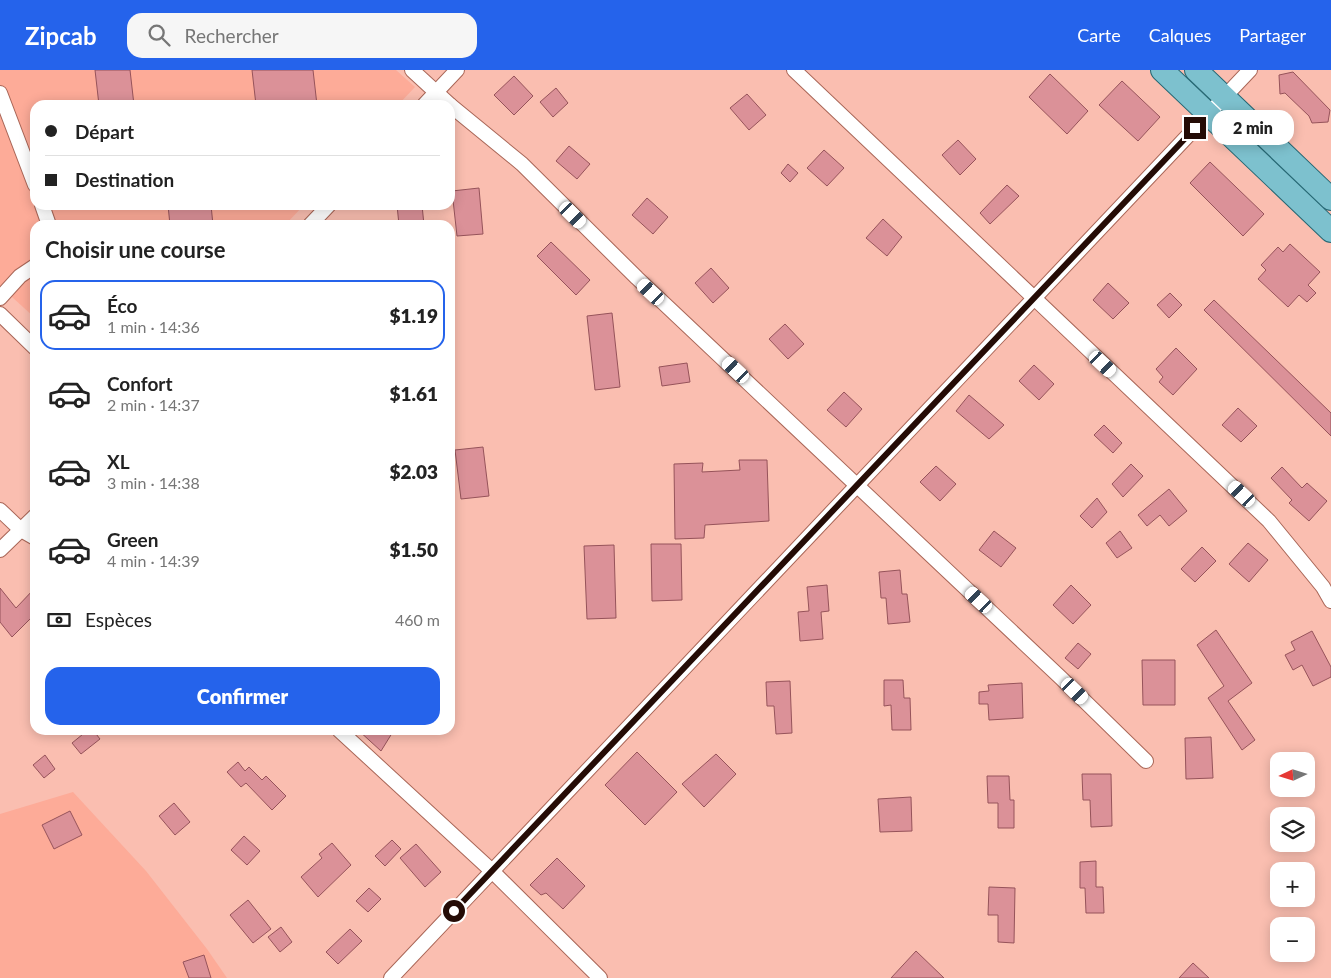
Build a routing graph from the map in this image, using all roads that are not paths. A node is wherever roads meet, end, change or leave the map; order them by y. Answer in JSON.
{"nodes":[{"id":1,"x":412,"y":70,"type":"edge"},
{"id":2,"x":457,"y":70,"type":"edge"},
{"id":3,"x":794,"y":70,"type":"edge"},
{"id":4,"x":1162,"y":70,"type":"edge"},
{"id":5,"x":1196,"y":70,"type":"edge"},
{"id":6,"x":1250,"y":70,"type":"edge"},
{"id":7,"x":0,"y":93,"type":"edge"},
{"id":8,"x":435,"y":93,"type":"junction"},
{"id":9,"x":1224,"y":97,"type":"junction"},
{"id":10,"x":429,"y":100,"type":"edge"},
{"id":11,"x":444,"y":100,"type":"edge"},
{"id":12,"x":455,"y":109,"type":"edge"},
{"id":13,"x":1209,"y":114,"type":"junction"},
{"id":14,"x":30,"y":172,"type":"edge"},
{"id":15,"x":1331,"y":199,"type":"edge"},
{"id":16,"x":324,"y":210,"type":"edge"},
{"id":17,"x":315,"y":220,"type":"edge"},
{"id":18,"x":1331,"y":231,"type":"edge"},
{"id":19,"x":30,"y":269,"type":"edge"},
{"id":20,"x":0,"y":298,"type":"edge"},
{"id":21,"x":1033,"y":298,"type":"junction"},
{"id":22,"x":0,"y":314,"type":"edge"},
{"id":23,"x":30,"y":343,"type":"edge"},
{"id":24,"x":857,"y":485,"type":"junction"},
{"id":25,"x":0,"y":510,"type":"edge"},
{"id":26,"x":30,"y":521,"type":"edge"},
{"id":27,"x":21,"y":530,"type":"junction"},
{"id":28,"x":30,"y":535,"type":"edge"},
{"id":29,"x":0,"y":550,"type":"edge"},
{"id":30,"x":1331,"y":601,"type":"edge"},
{"id":31,"x":343,"y":735,"type":"edge"},
{"id":32,"x":1146,"y":761,"type":"dead end"},
{"id":33,"x":492,"y":871,"type":"junction"},
{"id":34,"x":391,"y":978,"type":"edge"},
{"id":35,"x":600,"y":978,"type":"edge"}],
"edges":[{"from":1,"to":8,"type":"street"},
{"from":2,"to":8,"type":"street"},
{"from":3,"to":21,"type":"street"},
{"from":4,"to":13,"type":"main road"},
{"from":5,"to":9,"type":"main road"},
{"from":6,"to":9,"type":"street"},
{"from":7,"to":14,"type":"street"},
{"from":8,"to":10,"type":"street"},
{"from":8,"to":11,"type":"street"},
{"from":9,"to":13,"type":"street"},
{"from":9,"to":15,"type":"main road"},
{"from":12,"to":24,"type":"street"},
{"from":13,"to":18,"type":"main road"},
{"from":13,"to":21,"type":"street"},
{"from":16,"to":17,"type":"street"},
{"from":19,"to":20,"type":"street"},
{"from":21,"to":24,"type":"street"},
{"from":21,"to":30,"type":"street"},
{"from":22,"to":23,"type":"street"},
{"from":24,"to":32,"type":"street"},
{"from":24,"to":33,"type":"street"},
{"from":25,"to":27,"type":"street"},
{"from":26,"to":27,"type":"street"},
{"from":27,"to":28,"type":"street"},
{"from":27,"to":29,"type":"street"},
{"from":31,"to":33,"type":"street"},
{"from":33,"to":34,"type":"street"},
{"from":33,"to":35,"type":"street"}]}
